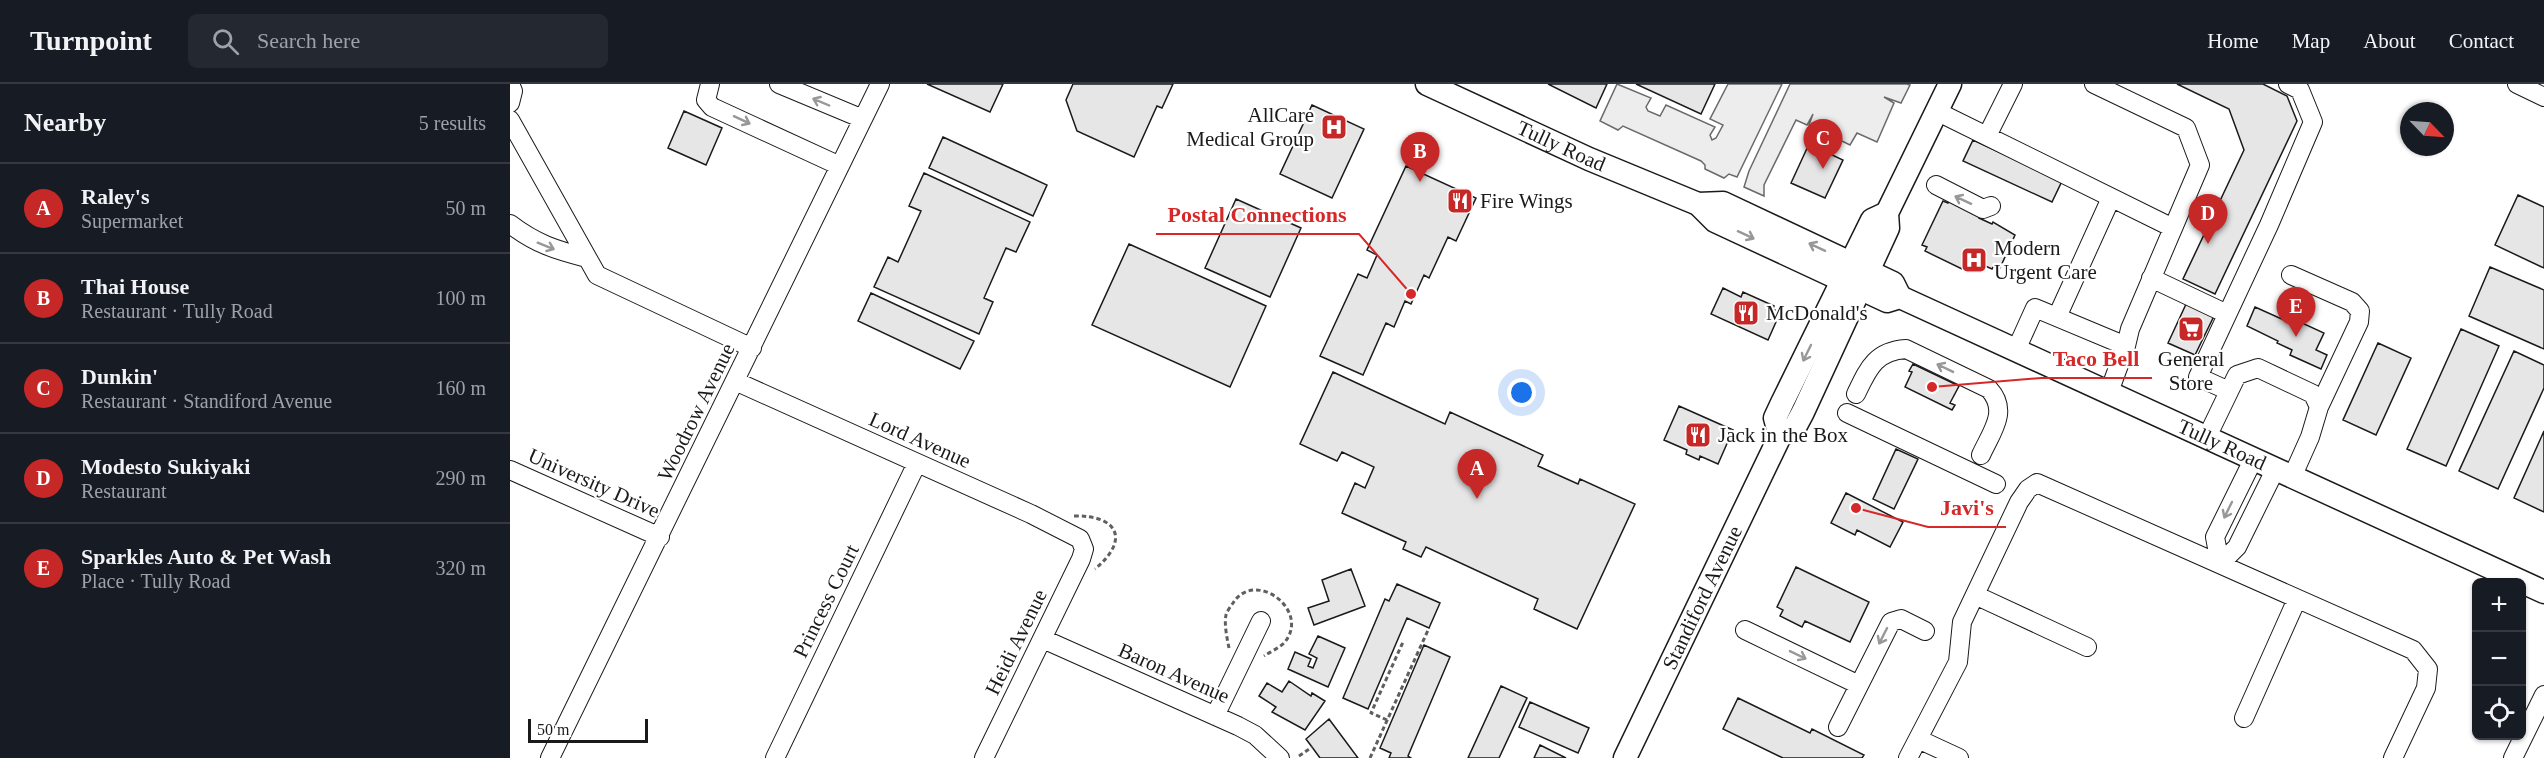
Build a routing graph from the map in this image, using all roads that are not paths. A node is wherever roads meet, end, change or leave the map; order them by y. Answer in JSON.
{"nodes":[{"id":1,"x":510,"y":84,"type":"edge"},
{"id":2,"x":710,"y":84,"type":"edge"},
{"id":3,"x":779,"y":84,"type":"edge"},
{"id":4,"x":880,"y":84,"type":"edge"},
{"id":5,"x":1427,"y":84,"type":"edge"},
{"id":6,"x":1950,"y":84,"type":"edge"},
{"id":7,"x":2013,"y":84,"type":"edge"},
{"id":8,"x":2094,"y":84,"type":"edge"},
{"id":9,"x":2288,"y":84,"type":"edge"},
{"id":10,"x":2517,"y":84,"type":"edge"},
{"id":11,"x":2544,"y":97,"type":"edge"},
{"id":12,"x":510,"y":103,"type":"edge"},
{"id":13,"x":1936,"y":111,"type":"junction"},
{"id":14,"x":510,"y":120,"type":"edge"},
{"id":15,"x":863,"y":120,"type":"junction"},
{"id":16,"x":1987,"y":136,"type":"junction"},
{"id":17,"x":840,"y":166,"type":"junction"},
{"id":18,"x":1936,"y":185,"type":"dead end"},
{"id":19,"x":2111,"y":198,"type":"junction"},
{"id":20,"x":1991,"y":206,"type":"dead end"},
{"id":21,"x":510,"y":224,"type":"edge"},
{"id":22,"x":2173,"y":228,"type":"junction"},
{"id":23,"x":587,"y":258,"type":"junction"},
{"id":24,"x":1856,"y":275,"type":"junction"},
{"id":25,"x":2291,"y":275,"type":"dead end"},
{"id":26,"x":2151,"y":278,"type":"junction"},
{"id":27,"x":2227,"y":315,"type":"junction"},
{"id":28,"x":2057,"y":317,"type":"junction"},
{"id":29,"x":2126,"y":346,"type":"junction"},
{"id":30,"x":752,"y":348,"type":"junction"},
{"id":31,"x":2016,"y":350,"type":"junction"},
{"id":32,"x":735,"y":381,"type":"junction"},
{"id":33,"x":2229,"y":391,"type":"junction"},
{"id":34,"x":2109,"y":392,"type":"junction"},
{"id":35,"x":1856,"y":394,"type":"dead end"},
{"id":36,"x":2319,"y":407,"type":"junction"},
{"id":37,"x":1847,"y":413,"type":"dead end"},
{"id":38,"x":2207,"y":438,"type":"junction"},
{"id":39,"x":1981,"y":454,"type":"dead end"},
{"id":40,"x":2254,"y":458,"type":"junction"},
{"id":41,"x":917,"y":463,"type":"junction"},
{"id":42,"x":510,"y":470,"type":"edge"},
{"id":43,"x":2285,"y":472,"type":"junction"},
{"id":44,"x":1996,"y":484,"type":"dead end"},
{"id":45,"x":660,"y":537,"type":"junction"},
{"id":46,"x":1083,"y":544,"type":"joint"},
{"id":47,"x":2220,"y":564,"type":"junction"},
{"id":48,"x":2544,"y":592,"type":"edge"},
{"id":49,"x":1975,"y":595,"type":"junction"},
{"id":50,"x":2297,"y":598,"type":"junction"},
{"id":51,"x":1261,"y":621,"type":"dead end"},
{"id":52,"x":1745,"y":630,"type":"dead end"},
{"id":53,"x":1925,"y":631,"type":"dead end"},
{"id":54,"x":1043,"y":639,"type":"junction"},
{"id":55,"x":2087,"y":647,"type":"dead end"},
{"id":56,"x":1859,"y":685,"type":"junction"},
{"id":57,"x":2544,"y":695,"type":"edge"},
{"id":58,"x":1215,"y":716,"type":"junction"},
{"id":59,"x":2244,"y":718,"type":"dead end"},
{"id":60,"x":2538,"y":722,"type":"edge"},
{"id":61,"x":1838,"y":727,"type":"dead end"},
{"id":62,"x":1918,"y":739,"type":"junction"},
{"id":63,"x":1286,"y":753,"type":"edge"},
{"id":64,"x":550,"y":758,"type":"edge"},
{"id":65,"x":775,"y":758,"type":"edge"},
{"id":66,"x":984,"y":758,"type":"edge"},
{"id":67,"x":1624,"y":758,"type":"edge"},
{"id":68,"x":1908,"y":758,"type":"edge"},
{"id":69,"x":1959,"y":758,"type":"edge"},
{"id":70,"x":2393,"y":758,"type":"edge"},
{"id":71,"x":2513,"y":758,"type":"edge"}],
"edges":[{"from":1,"to":12,"type":"street"},
{"from":2,"to":17,"type":"street","one_way":true},
{"from":15,"to":3,"type":"street","one_way":true},
{"from":4,"to":15,"type":"street","name":"Woodrow Avenue"},
{"from":5,"to":24,"type":"main road","name":"Tully Road"},
{"from":6,"to":13,"type":"main road","name":"Standiford Avenue"},
{"from":7,"to":16,"type":"street"},
{"from":8,"to":22,"type":"street"},
{"from":9,"to":27,"type":"street"},
{"from":10,"to":11,"type":"street"},
{"from":13,"to":16,"type":"street"},
{"from":13,"to":24,"type":"main road","name":"Standiford Avenue"},
{"from":14,"to":23,"type":"street"},
{"from":15,"to":17,"type":"street","name":"Woodrow Avenue"},
{"from":16,"to":19,"type":"street"},
{"from":17,"to":30,"type":"street","name":"Woodrow Avenue"},
{"from":20,"to":18,"type":"street","one_way":true},
{"from":19,"to":22,"type":"street"},
{"from":19,"to":28,"type":"street"},
{"from":21,"to":23,"type":"street","one_way":true},
{"from":22,"to":26,"type":"street"},
{"from":23,"to":30,"type":"street"},
{"from":24,"to":31,"type":"main road","name":"Tully Road"},
{"from":24,"to":67,"type":"main road","name":"Standiford Avenue"},
{"from":25,"to":36,"type":"street"},
{"from":26,"to":27,"type":"street"},
{"from":26,"to":29,"type":"street"},
{"from":27,"to":33,"type":"street"},
{"from":28,"to":29,"type":"street"},
{"from":28,"to":31,"type":"street"},
{"from":29,"to":34,"type":"street"},
{"from":30,"to":32,"type":"street","name":"Woodrow Avenue"},
{"from":31,"to":34,"type":"main road","name":"Tully Road"},
{"from":32,"to":41,"type":"street","name":"Lord Avenue"},
{"from":32,"to":45,"type":"street","name":"Woodrow Avenue"},
{"from":33,"to":36,"type":"street"},
{"from":33,"to":38,"type":"street"},
{"from":34,"to":38,"type":"main road","name":"Tully Road"},
{"from":39,"to":35,"type":"street","one_way":true},
{"from":36,"to":43,"type":"street"},
{"from":37,"to":44,"type":"street"},
{"from":38,"to":40,"type":"main road","name":"Tully Road"},
{"from":40,"to":43,"type":"main road","name":"Tully Road"},
{"from":40,"to":47,"type":"street","one_way":true},
{"from":41,"to":46,"type":"street","name":"Lord Avenue"},
{"from":41,"to":65,"type":"street","name":"Princess Court"},
{"from":42,"to":45,"type":"street","name":"University Drive"},
{"from":43,"to":47,"type":"street"},
{"from":43,"to":48,"type":"main road","name":"Tully Road"},
{"from":45,"to":64,"type":"street","name":"Woodrow Avenue"},
{"from":46,"to":54,"type":"street","name":"Heidi Avenue"},
{"from":47,"to":49,"type":"street"},
{"from":47,"to":50,"type":"street"},
{"from":49,"to":55,"type":"street"},
{"from":49,"to":62,"type":"street"},
{"from":50,"to":59,"type":"street"},
{"from":50,"to":70,"type":"street"},
{"from":51,"to":58,"type":"street"},
{"from":52,"to":56,"type":"street","one_way":true},
{"from":53,"to":56,"type":"street","one_way":true},
{"from":54,"to":58,"type":"street","name":"Baron Avenue"},
{"from":54,"to":66,"type":"street","name":"Heidi Avenue"},
{"from":56,"to":61,"type":"street"},
{"from":57,"to":60,"type":"street"},
{"from":58,"to":63,"type":"street","name":"Baron Avenue"},
{"from":60,"to":71,"type":"street"},
{"from":62,"to":68,"type":"street"},
{"from":62,"to":69,"type":"street"}]}
